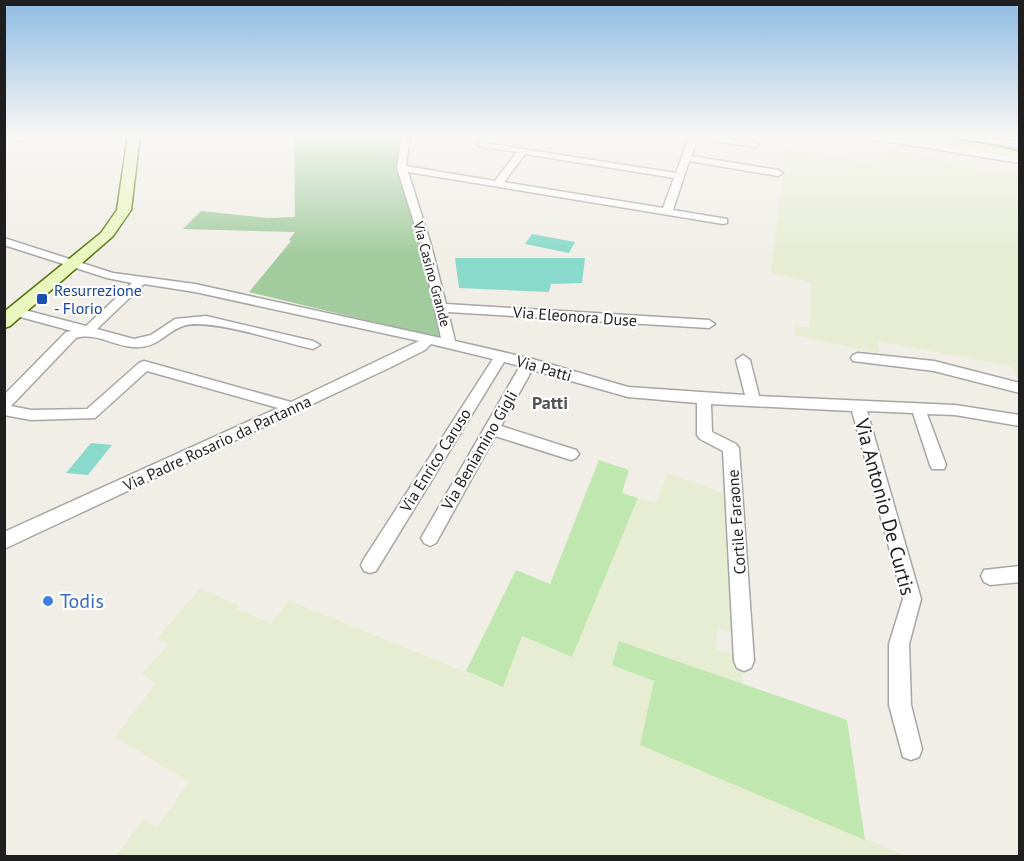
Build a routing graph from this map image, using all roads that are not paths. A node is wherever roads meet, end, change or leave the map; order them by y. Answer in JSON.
{"nodes":[{"id":1,"x":128,"y":175,"type":"edge"},
{"id":2,"x":404,"y":175,"type":"edge"},
{"id":3,"x":451,"y":175,"type":"edge"},
{"id":4,"x":503,"y":175,"type":"edge"},
{"id":5,"x":675,"y":175,"type":"edge"},
{"id":6,"x":680,"y":176,"type":"joint"},
{"id":7,"x":498,"y":182,"type":"junction"},
{"id":8,"x":667,"y":212,"type":"junction"},
{"id":9,"x":723,"y":221,"type":"dead end"},
{"id":10,"x":4,"y":241,"type":"edge"},
{"id":11,"x":75,"y":266,"type":"junction"},
{"id":12,"x":142,"y":280,"type":"junction"},
{"id":13,"x":442,"y":308,"type":"junction"},
{"id":14,"x":17,"y":312,"type":"junction"},
{"id":15,"x":4,"y":322,"type":"edge"},
{"id":16,"x":709,"y":324,"type":"dead end"},
{"id":17,"x":89,"y":330,"type":"junction"},
{"id":18,"x":428,"y":340,"type":"junction"},
{"id":19,"x":448,"y":343,"type":"junction"},
{"id":20,"x":313,"y":345,"type":"dead end"},
{"id":21,"x":501,"y":356,"type":"junction"},
{"id":22,"x":858,"y":358,"type":"dead end"},
{"id":23,"x":743,"y":360,"type":"dead end"},
{"id":24,"x":529,"y":363,"type":"junction"},
{"id":25,"x":1020,"y":388,"type":"edge"},
{"id":26,"x":704,"y":398,"type":"junction"},
{"id":27,"x":753,"y":400,"type":"junction"},
{"id":28,"x":4,"y":404,"type":"edge"},
{"id":29,"x":858,"y":405,"type":"junction"},
{"id":30,"x":918,"y":408,"type":"junction"},
{"id":31,"x":288,"y":409,"type":"junction"},
{"id":32,"x":4,"y":410,"type":"edge"},
{"id":33,"x":1020,"y":421,"type":"edge"},
{"id":34,"x":491,"y":429,"type":"junction"},
{"id":35,"x":571,"y":454,"type":"dead end"},
{"id":36,"x":938,"y":465,"type":"dead end"},
{"id":37,"x":430,"y":538,"type":"dead end"},
{"id":38,"x":4,"y":542,"type":"edge"},
{"id":39,"x":370,"y":566,"type":"dead end"},
{"id":40,"x":1020,"y":574,"type":"edge"},
{"id":41,"x":990,"y":576,"type":"dead end"},
{"id":42,"x":744,"y":661,"type":"dead end"},
{"id":43,"x":911,"y":749,"type":"dead end"}],
"edges":[{"from":1,"to":11,"type":"street"},
{"from":2,"to":13,"type":"street","name":"Via Casino Grande"},
{"from":3,"to":7,"type":"street"},
{"from":4,"to":7,"type":"street"},
{"from":5,"to":6,"type":"street"},
{"from":6,"to":8,"type":"street"},
{"from":7,"to":8,"type":"street"},
{"from":8,"to":9,"type":"street"},
{"from":10,"to":11,"type":"street","name":"Via Patti"},
{"from":11,"to":12,"type":"street","name":"Via Patti"},
{"from":11,"to":14,"type":"street"},
{"from":12,"to":17,"type":"street"},
{"from":12,"to":18,"type":"street","name":"Via Patti"},
{"from":13,"to":16,"type":"street","name":"Via Eleonora Duse"},
{"from":13,"to":19,"type":"street","name":"Via Casino Grande"},
{"from":14,"to":15,"type":"street"},
{"from":14,"to":17,"type":"street"},
{"from":17,"to":20,"type":"street"},
{"from":17,"to":28,"type":"street"},
{"from":18,"to":19,"type":"street","name":"Via Patti"},
{"from":18,"to":31,"type":"street","name":"Via Padre Rosario da Partanna"},
{"from":19,"to":21,"type":"street","name":"Via Patti"},
{"from":21,"to":24,"type":"street","name":"Via Patti"},
{"from":21,"to":39,"type":"street","name":"Via Enrico Caruso"},
{"from":22,"to":25,"type":"street"},
{"from":23,"to":27,"type":"street"},
{"from":24,"to":26,"type":"street","name":"Via Patti"},
{"from":24,"to":34,"type":"street","name":"Via Beniamino Gigli"},
{"from":26,"to":27,"type":"street","name":"Via Patti"},
{"from":26,"to":42,"type":"street","name":"Cortile Faraone"},
{"from":27,"to":29,"type":"street","name":"Via Patti"},
{"from":29,"to":30,"type":"street","name":"Via Patti"},
{"from":29,"to":43,"type":"street","name":"Via Antonio De Curtis"},
{"from":30,"to":33,"type":"street","name":"Via Patti"},
{"from":30,"to":36,"type":"street"},
{"from":31,"to":32,"type":"street"},
{"from":31,"to":38,"type":"street","name":"Via Padre Rosario da Partanna"},
{"from":34,"to":35,"type":"street"},
{"from":34,"to":37,"type":"street","name":"Via Beniamino Gigli"},
{"from":40,"to":41,"type":"street"}]}
